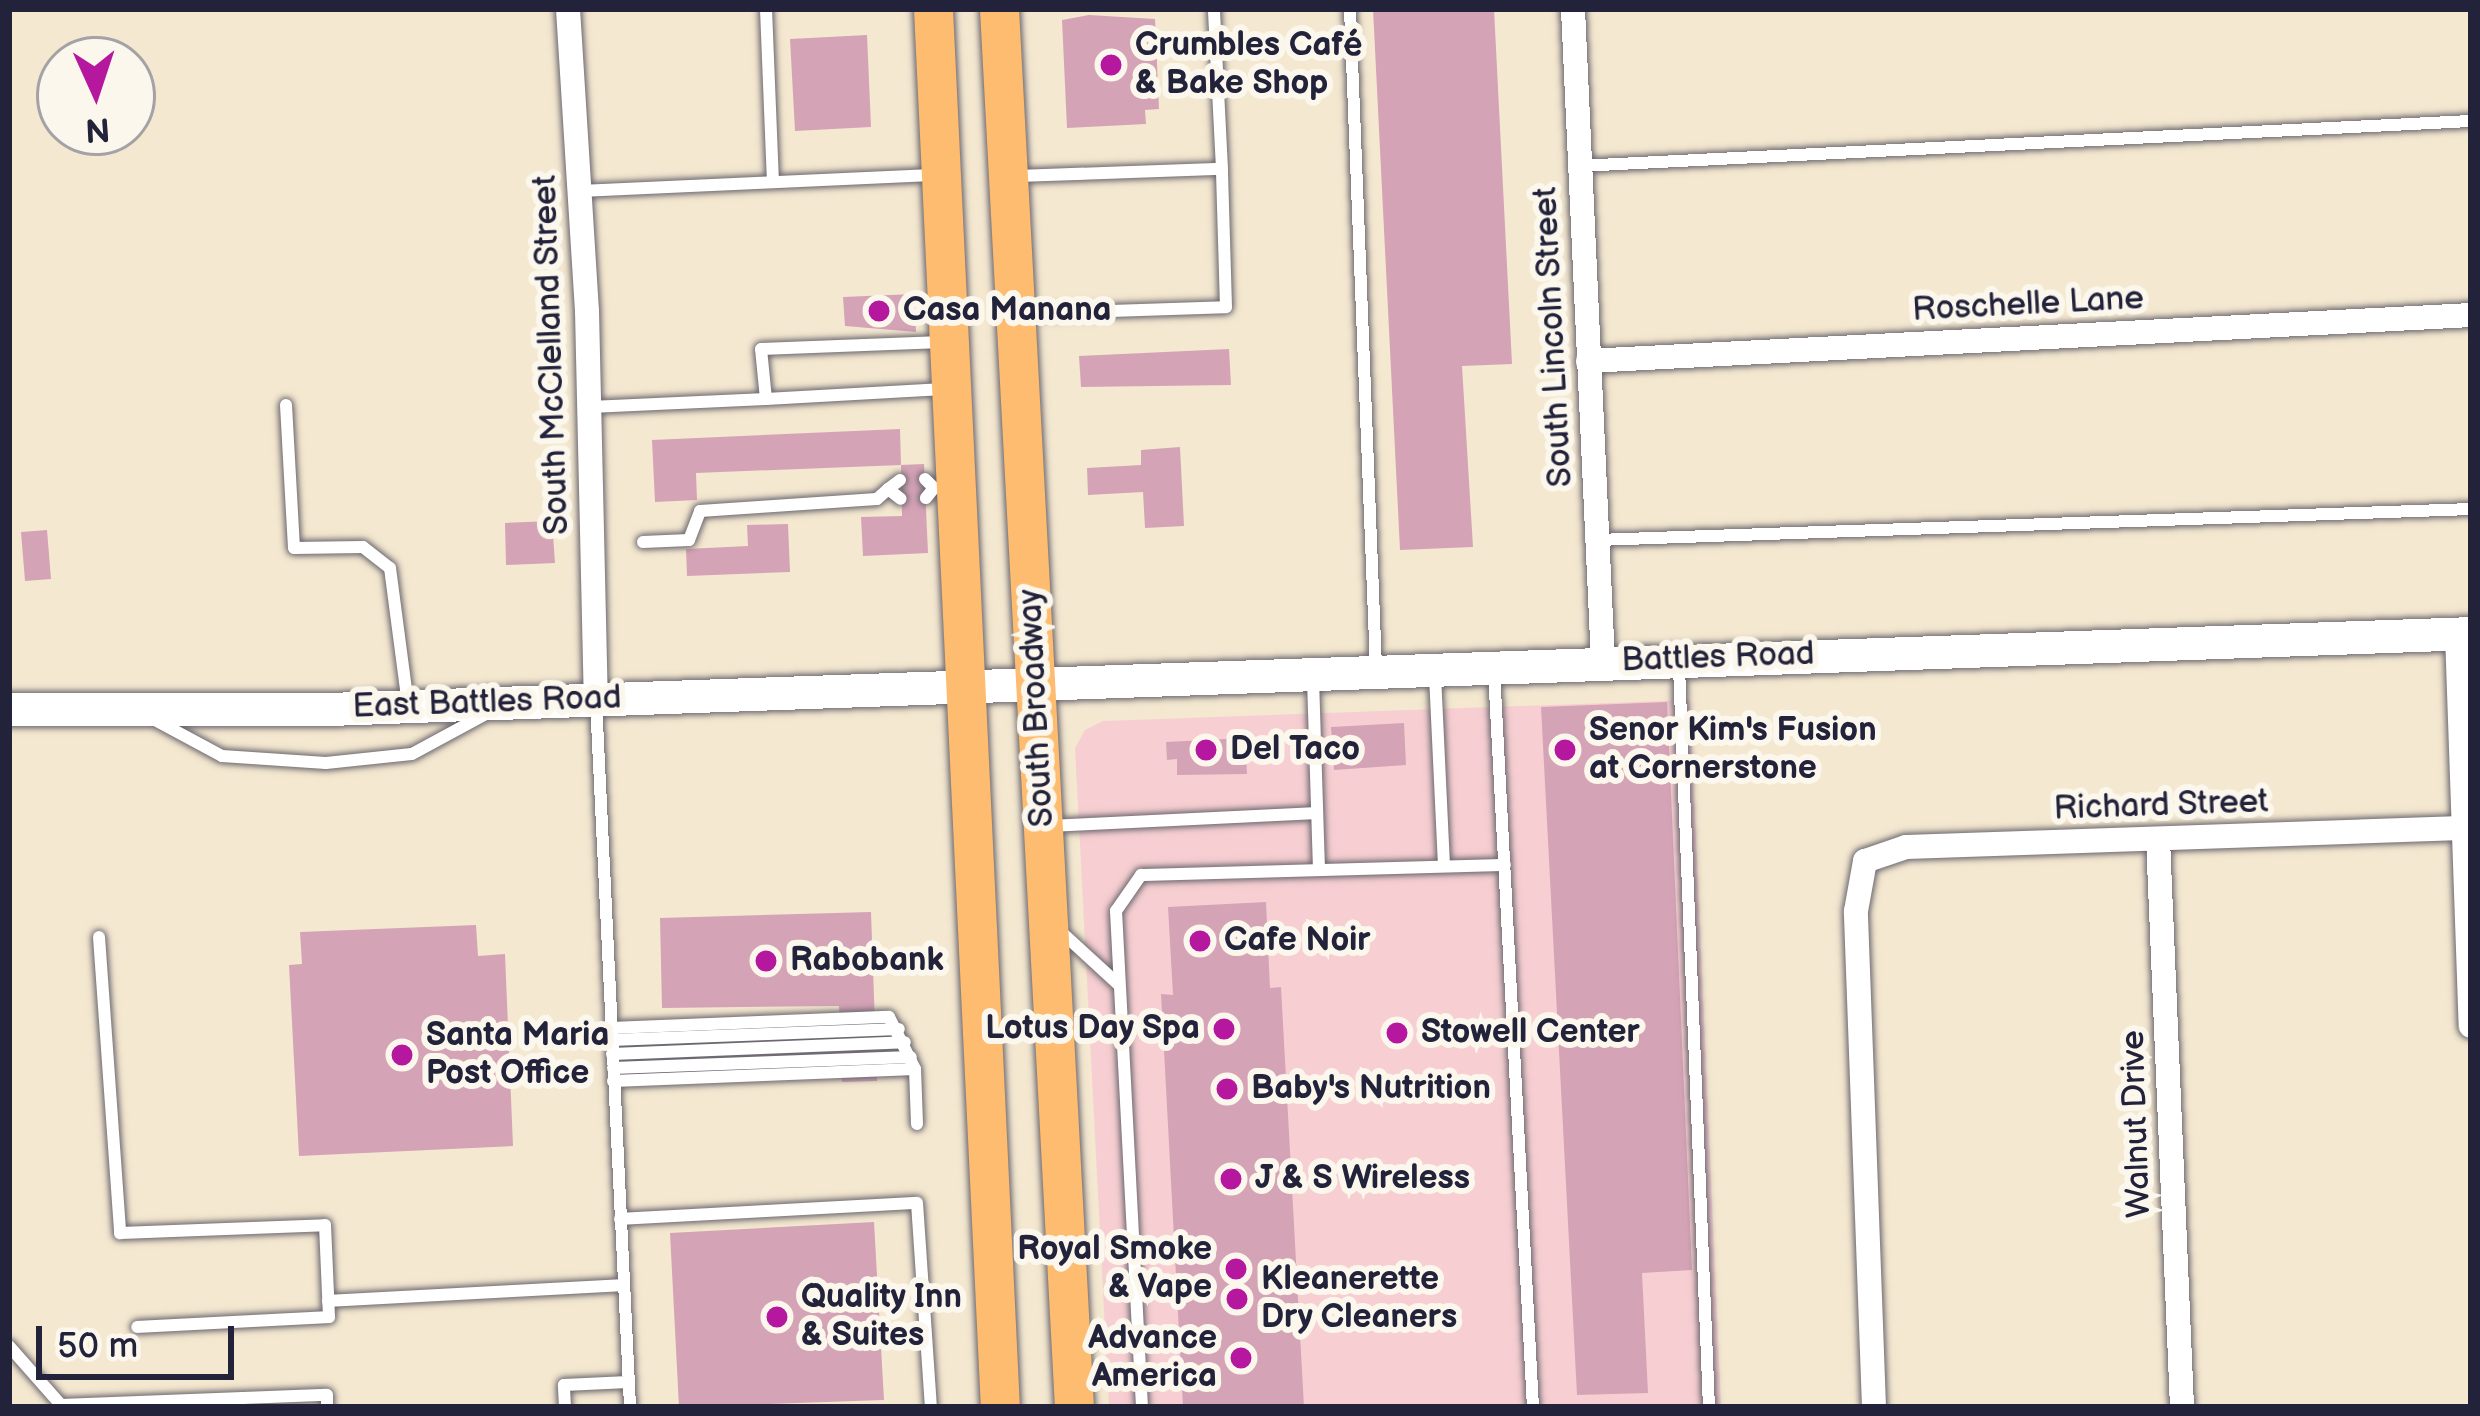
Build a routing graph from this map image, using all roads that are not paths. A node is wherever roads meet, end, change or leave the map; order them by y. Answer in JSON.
{"nodes":[{"id":1,"x":568,"y":9,"type":"edge"},
{"id":2,"x":766,"y":9,"type":"edge"},
{"id":3,"x":933,"y":9,"type":"edge"},
{"id":4,"x":999,"y":9,"type":"edge"},
{"id":5,"x":1214,"y":9,"type":"edge"},
{"id":6,"x":1350,"y":9,"type":"edge"},
{"id":7,"x":1573,"y":9,"type":"edge"},
{"id":8,"x":2471,"y":121,"type":"edge"},
{"id":9,"x":1579,"y":166,"type":"junction"},
{"id":10,"x":1222,"y":169,"type":"junction"},
{"id":11,"x":941,"y":176,"type":"junction"},
{"id":12,"x":1009,"y":177,"type":"junction"},
{"id":13,"x":772,"y":182,"type":"junction"},
{"id":14,"x":580,"y":191,"type":"junction"},
{"id":15,"x":1016,"y":314,"type":"junction"},
{"id":16,"x":2471,"y":315,"type":"edge"},
{"id":17,"x":949,"y":342,"type":"junction"},
{"id":18,"x":1588,"y":361,"type":"junction"},
{"id":19,"x":952,"y":389,"type":"junction"},
{"id":20,"x":766,"y":399,"type":"junction"},
{"id":21,"x":286,"y":405,"type":"dead end"},
{"id":22,"x":590,"y":407,"type":"junction"},
{"id":23,"x":901,"y":499,"type":"dead end"},
{"id":24,"x":2471,"y":508,"type":"edge"},
{"id":25,"x":1596,"y":540,"type":"junction"},
{"id":26,"x":643,"y":542,"type":"dead end"},
{"id":27,"x":2464,"y":633,"type":"edge"},
{"id":28,"x":1678,"y":660,"type":"junction"},
{"id":29,"x":1603,"y":662,"type":"junction"},
{"id":30,"x":1494,"y":666,"type":"junction"},
{"id":31,"x":1435,"y":668,"type":"junction"},
{"id":32,"x":1376,"y":670,"type":"junction"},
{"id":33,"x":1312,"y":673,"type":"junction"},
{"id":34,"x":1036,"y":682,"type":"junction"},
{"id":35,"x":965,"y":684,"type":"junction"},
{"id":36,"x":596,"y":698,"type":"junction"},
{"id":37,"x":507,"y":701,"type":"junction"},
{"id":38,"x":128,"y":706,"type":"junction"},
{"id":39,"x":408,"y":706,"type":"junction"},
{"id":40,"x":9,"y":709,"type":"edge"},
{"id":41,"x":1317,"y":813,"type":"junction"},
{"id":42,"x":1043,"y":827,"type":"junction"},
{"id":43,"x":2462,"y":828,"type":"junction"},
{"id":44,"x":2158,"y":839,"type":"junction"},
{"id":45,"x":1505,"y":865,"type":"junction"},
{"id":46,"x":1444,"y":866,"type":"junction"},
{"id":47,"x":1319,"y":870,"type":"junction"},
{"id":48,"x":1048,"y":920,"type":"junction"},
{"id":49,"x":99,"y":937,"type":"dead end"},
{"id":50,"x":1120,"y":986,"type":"junction"},
{"id":51,"x":2471,"y":1027,"type":"edge"},
{"id":52,"x":902,"y":1036,"type":"junction"},
{"id":53,"x":612,"y":1054,"type":"junction"},
{"id":54,"x":913,"y":1063,"type":"junction"},
{"id":55,"x":917,"y":1124,"type":"dead end"},
{"id":56,"x":620,"y":1219,"type":"junction"},
{"id":57,"x":624,"y":1285,"type":"junction"},
{"id":58,"x":328,"y":1301,"type":"junction"},
{"id":59,"x":137,"y":1327,"type":"dead end"},
{"id":60,"x":9,"y":1346,"type":"edge"},
{"id":61,"x":628,"y":1382,"type":"junction"},
{"id":62,"x":997,"y":1406,"type":"edge"},
{"id":63,"x":327,"y":1407,"type":"edge"},
{"id":64,"x":565,"y":1407,"type":"edge"},
{"id":65,"x":630,"y":1407,"type":"edge"},
{"id":66,"x":931,"y":1407,"type":"edge"},
{"id":67,"x":1073,"y":1407,"type":"edge"},
{"id":68,"x":1142,"y":1407,"type":"edge"},
{"id":69,"x":1533,"y":1407,"type":"edge"},
{"id":70,"x":1709,"y":1407,"type":"edge"},
{"id":71,"x":1874,"y":1407,"type":"edge"},
{"id":72,"x":2182,"y":1407,"type":"edge"}],
"edges":[{"from":1,"to":14,"type":"street","name":"South McClelland Street"},
{"from":2,"to":13,"type":"lane"},
{"from":3,"to":11,"type":"main road"},
{"from":4,"to":12,"type":"main road","name":"South Broadway"},
{"from":5,"to":10,"type":"lane"},
{"from":6,"to":32,"type":"lane"},
{"from":7,"to":9,"type":"street","name":"South Lincoln Street"},
{"from":8,"to":9,"type":"lane"},
{"from":9,"to":18,"type":"street","name":"South Lincoln Street"},
{"from":10,"to":12,"type":"lane"},
{"from":10,"to":15,"type":"lane"},
{"from":11,"to":13,"type":"lane"},
{"from":11,"to":17,"type":"main road"},
{"from":12,"to":15,"type":"main road","name":"South Broadway"},
{"from":13,"to":14,"type":"lane"},
{"from":14,"to":22,"type":"street","name":"South McClelland Street"},
{"from":15,"to":34,"type":"main road","name":"South Broadway"},
{"from":16,"to":18,"type":"street","name":"Roschelle Lane"},
{"from":17,"to":19,"type":"main road"},
{"from":17,"to":20,"type":"lane"},
{"from":18,"to":25,"type":"street","name":"South Lincoln Street"},
{"from":19,"to":20,"type":"lane"},
{"from":19,"to":35,"type":"main road"},
{"from":20,"to":22,"type":"lane"},
{"from":21,"to":39,"type":"lane"},
{"from":22,"to":36,"type":"street","name":"South McClelland Street"},
{"from":23,"to":26,"type":"lane"},
{"from":24,"to":25,"type":"lane"},
{"from":25,"to":29,"type":"street","name":"South Lincoln Street"},
{"from":27,"to":28,"type":"street","name":"Battles Road"},
{"from":27,"to":43,"type":"street"},
{"from":28,"to":29,"type":"street","name":"Battles Road"},
{"from":28,"to":70,"type":"lane"},
{"from":29,"to":30,"type":"street","name":"Battles Road"},
{"from":30,"to":31,"type":"street","name":"Battles Road"},
{"from":30,"to":45,"type":"lane"},
{"from":31,"to":32,"type":"street","name":"Battles Road"},
{"from":31,"to":46,"type":"lane"},
{"from":32,"to":33,"type":"street","name":"Battles Road"},
{"from":33,"to":34,"type":"street","name":"Battles Road"},
{"from":33,"to":41,"type":"lane"},
{"from":34,"to":35,"type":"street","name":"Battles Road"},
{"from":34,"to":42,"type":"main road","name":"South Broadway"},
{"from":35,"to":36,"type":"street","name":"East Battles Road"},
{"from":35,"to":62,"type":"main road"},
{"from":36,"to":37,"type":"street","name":"East Battles Road"},
{"from":36,"to":53,"type":"lane"},
{"from":37,"to":38,"type":"lane"},
{"from":37,"to":39,"type":"street","name":"East Battles Road"},
{"from":38,"to":39,"type":"street","name":"East Battles Road"},
{"from":38,"to":40,"type":"street","name":"East Battles Road"},
{"from":41,"to":42,"type":"lane"},
{"from":41,"to":47,"type":"lane"},
{"from":42,"to":48,"type":"main road","name":"South Broadway"},
{"from":43,"to":44,"type":"street","name":"Richard Street"},
{"from":43,"to":51,"type":"street"},
{"from":44,"to":71,"type":"street","name":"Richard Street"},
{"from":44,"to":72,"type":"street","name":"Walnut Drive"},
{"from":45,"to":46,"type":"lane"},
{"from":45,"to":69,"type":"lane"},
{"from":46,"to":47,"type":"lane"},
{"from":47,"to":50,"type":"lane"},
{"from":48,"to":50,"type":"lane"},
{"from":48,"to":67,"type":"main road","name":"South Broadway"},
{"from":49,"to":58,"type":"lane"},
{"from":50,"to":68,"type":"lane"},
{"from":52,"to":53,"type":"lane"},
{"from":52,"to":53,"type":"lane"},
{"from":52,"to":54,"type":"lane"},
{"from":53,"to":54,"type":"lane"},
{"from":53,"to":56,"type":"lane"},
{"from":54,"to":55,"type":"lane"},
{"from":56,"to":57,"type":"lane"},
{"from":56,"to":66,"type":"lane"},
{"from":57,"to":58,"type":"lane"},
{"from":57,"to":61,"type":"lane"},
{"from":58,"to":59,"type":"lane"},
{"from":60,"to":63,"type":"lane"},
{"from":61,"to":64,"type":"lane"},
{"from":61,"to":65,"type":"lane"}]}
